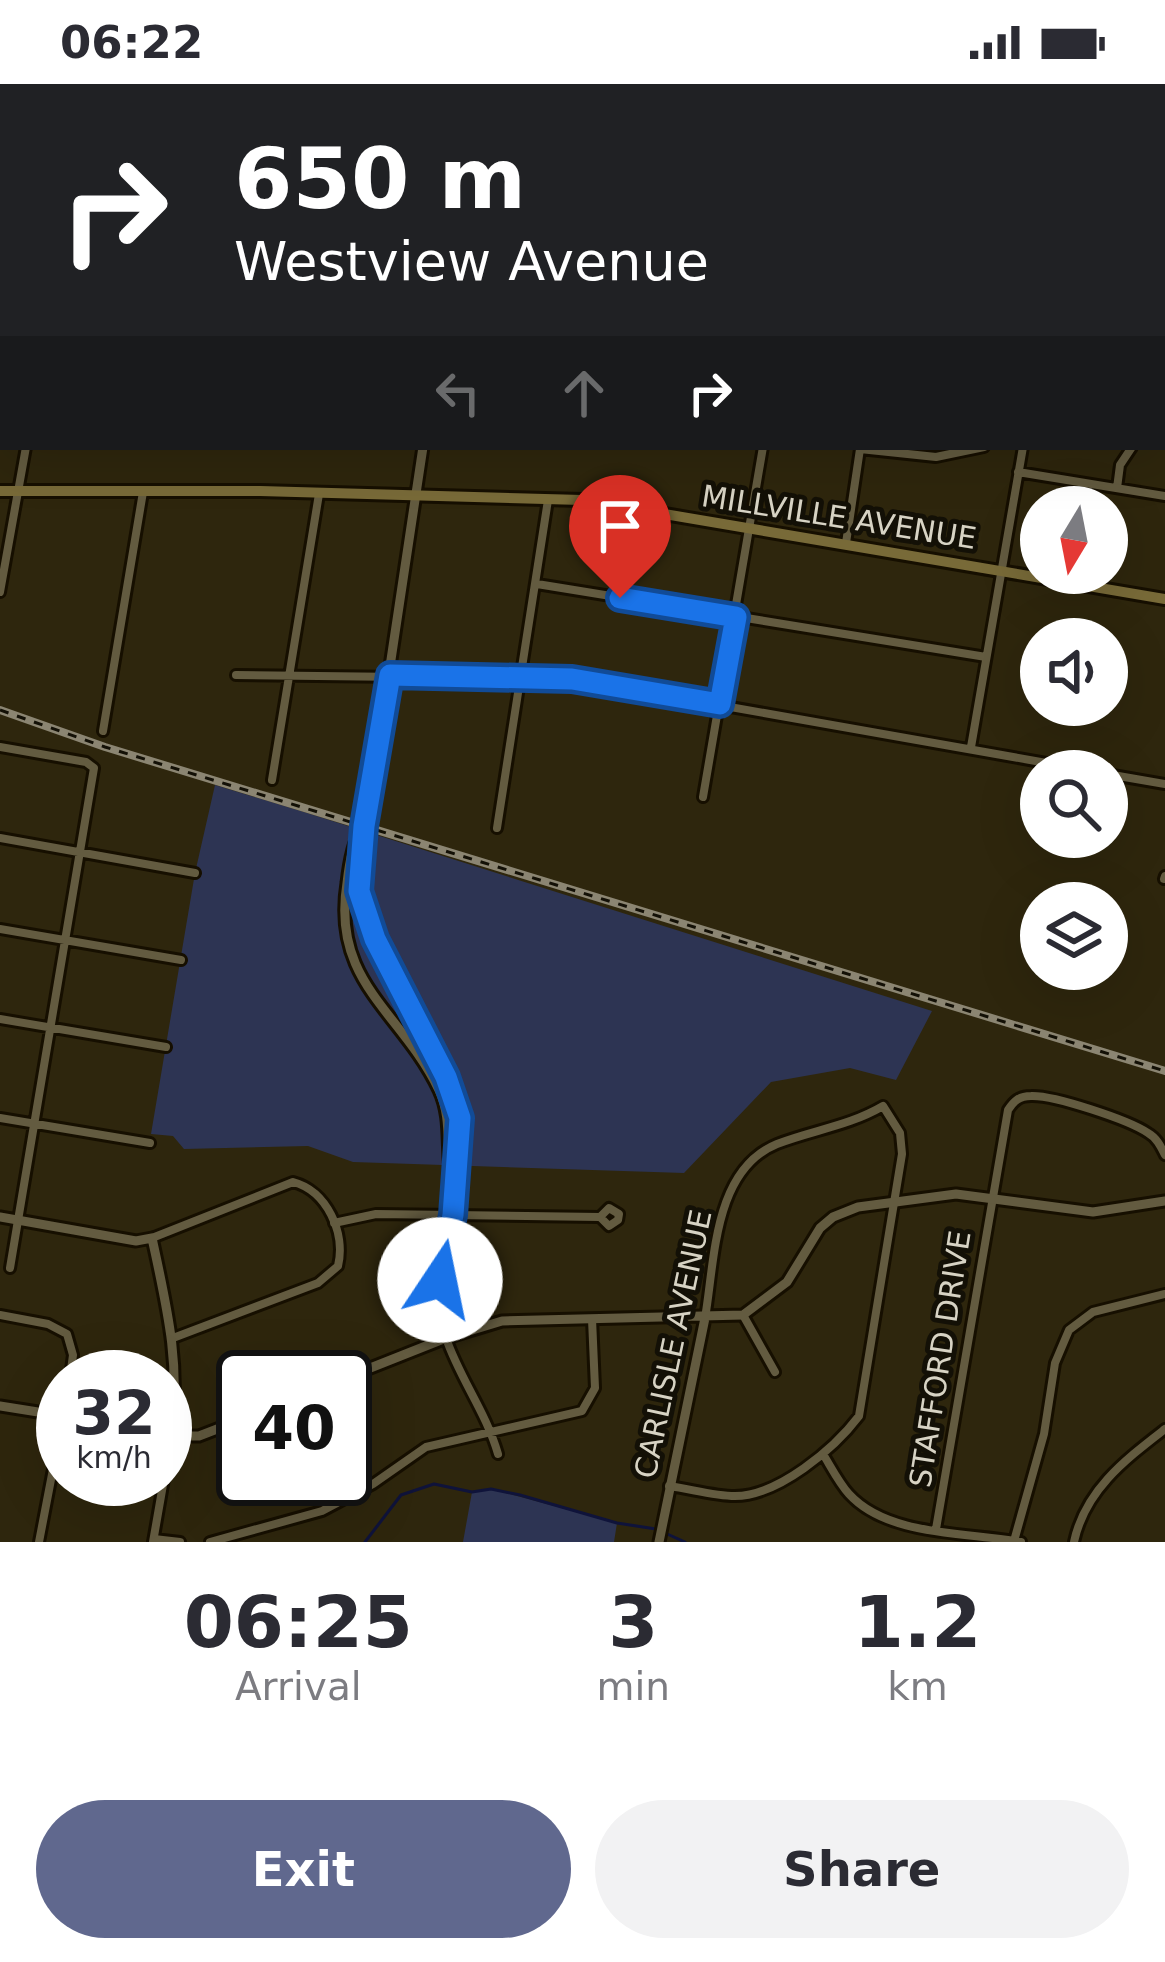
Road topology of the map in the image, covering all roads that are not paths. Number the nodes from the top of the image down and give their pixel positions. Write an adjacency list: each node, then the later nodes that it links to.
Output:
1 (25, 450): 14 (street)
2 (423, 450): 17 (street)
3 (763, 450): 20 (street)
4 (861, 450): 21 (street)
5 (878, 450): 6 (street)
6 (970, 450)
7 (1022, 450): 9 (street)
8 (1130, 450): 11 (street)
9 (1018, 472): 10 (street); 22 (street)
10 (1105, 486)
11 (1117, 486)
12 (1128, 490): 18 (street)
13 (0, 491): 14 (main road, MILLVILLE AVENUE)
14 (18, 491): 15 (main road, MILLVILLE AVENUE); 24 (street)
15 (143, 492): 16 (main road, MILLVILLE AVENUE); 33 (street)
16 (319, 494): 17 (main road, MILLVILLE AVENUE); 28 (street)
17 (417, 496): 19 (main road, MILLVILLE AVENUE); 30 (street)
18 (1165, 496)
19 (548, 498): 20 (main road, MILLVILLE AVENUE); 23 (street)
20 (750, 526): 21 (main road, MILLVILLE AVENUE); 26 (street)
21 (847, 543): 22 (main road, MILLVILLE AVENUE)
22 (1000, 568): 25 (main road, MILLVILLE AVENUE); 27 (street)
23 (536, 584): 26 (street); 31 (street)
24 (0, 592)
25 (1165, 598)
26 (736, 617): 27 (street); 32 (street)
27 (986, 657): 35 (street)
28 (289, 674): 29 (street); 30 (street); 38 (street)
29 (236, 675)
30 (390, 675): 31 (street); 41 (street)
31 (522, 676): 32 (street); 42 (street)
32 (720, 704): 35 (street); 40 (street)
33 (103, 731)
34 (0, 747): 44 (street)
35 (971, 747): 36 (street)
36 (1020, 757)
37 (1128, 778): 39 (street)
38 (272, 780)
39 (1165, 784)
40 (703, 797)
41 (364, 826): 56 (street); 56 (street)
42 (497, 828)
43 (0, 838): 44 (street)
44 (80, 853): 45 (street); 47 (street)
45 (195, 873)
46 (0, 929): 47 (street)
47 (64, 940): 48 (street); 50 (street)
48 (181, 960)
49 (0, 1019): 50 (street)
50 (49, 1027): 51 (street); 53 (street)
51 (166, 1047)
52 (0, 1118): 53 (street)
53 (33, 1124): 54 (street); 63 (street)
54 (150, 1143)
55 (1165, 1155): 57 (street, STAFFORD DRIVE)
56 (453, 1187): 60 (street)
57 (991, 1196): 58 (street); 59 (street); 87 (street, STAFFORD DRIVE)
58 (1165, 1201)
59 (896, 1202): 69 (street); 70 (street, CARLISLE AVENUE); 83 (street)
60 (453, 1215): 62 (street); 64 (street); 73 (street)
61 (0, 1217): 63 (street)
62 (600, 1217)
63 (18, 1220): 65 (street); 66 (street)
64 (334, 1223): 65 (street); 72 (street)
65 (152, 1238): 72 (street)
66 (10, 1268)
67 (1165, 1294): 89 (street)
68 (0, 1315): 74 (street)
69 (743, 1315): 70 (street); 77 (street)
70 (705, 1318): 71 (street); 84 (street, CARLISLE AVENUE)
71 (592, 1319): 73 (street); 81 (street)
72 (173, 1338): 75 (street)
73 (446, 1338): 76 (street); 81 (street)
74 (72, 1350)
75 (174, 1350)
76 (372, 1367)
77 (775, 1372)
78 (0, 1406): 79 (street)
79 (36, 1412)
80 (1165, 1429): 94 (street)
81 (491, 1431): 82 (street); 92 (street)
82 (498, 1454)
83 (823, 1454): 84 (street); 87 (street)
84 (668, 1486): 93 (street, CARLISLE AVENUE)
85 (46, 1506): 90 (street)
86 (159, 1506): 88 (street)
87 (936, 1529): 89 (street)
88 (154, 1540): 91 (street)
89 (1017, 1541)
90 (39, 1542)
91 (180, 1542)
92 (210, 1542)
93 (659, 1542)
94 (1074, 1542)

